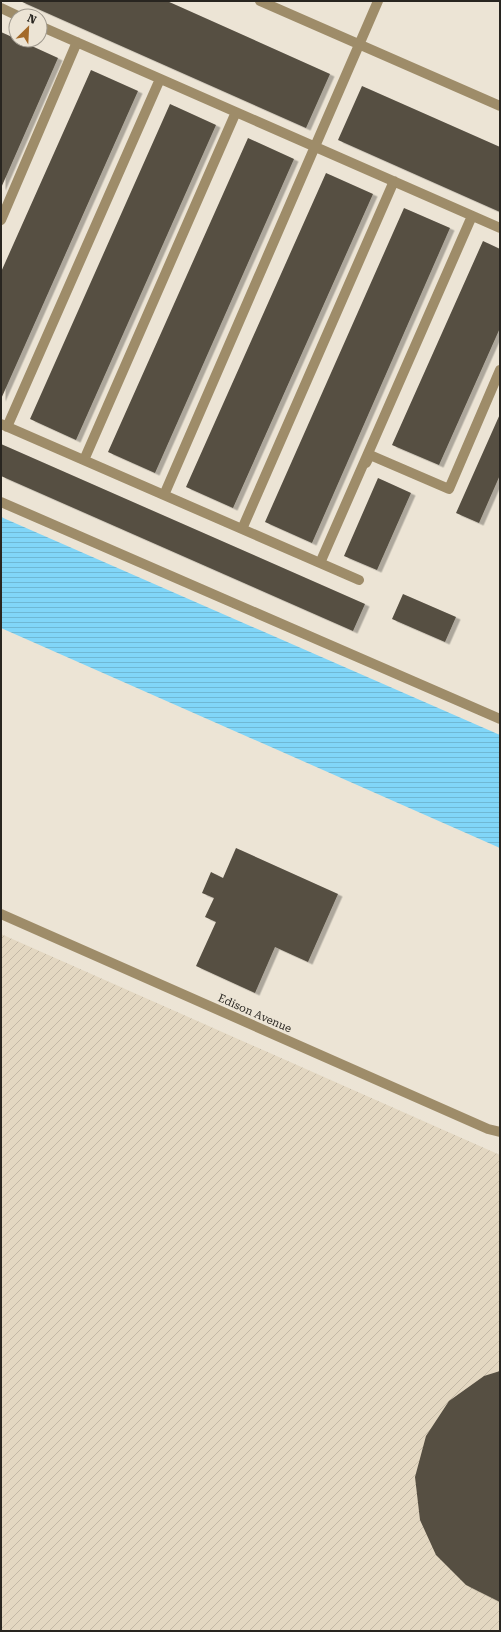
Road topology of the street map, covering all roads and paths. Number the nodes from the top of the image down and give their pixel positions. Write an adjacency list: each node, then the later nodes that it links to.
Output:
1 (260, 1): 5 (street)
2 (378, 1): 5 (street)
3 (48, 29): 4 (street)
4 (77, 42): 6 (street); 12 (street)
5 (359, 44): 7 (street); 9 (street)
6 (160, 79): 8 (street); 15 (street)
7 (500, 106)
8 (236, 112): 9 (street); 16 (street)
9 (315, 147): 10 (street); 17 (street)
10 (394, 181): 11 (street); 19 (street)
11 (472, 216): 13 (street); 20 (street)
12 (1, 220)
13 (500, 228)
14 (500, 370): 20 (street)
15 (4, 425): 16 (street)
16 (84, 460): 17 (street)
17 (164, 495): 19 (street)
18 (1, 502): 22 (street)
19 (242, 529): 20 (street)
20 (320, 563): 21 (street)
21 (359, 580)
22 (500, 719)
23 (1, 914): 24 (street, Edison Avenue)
24 (500, 1132)

